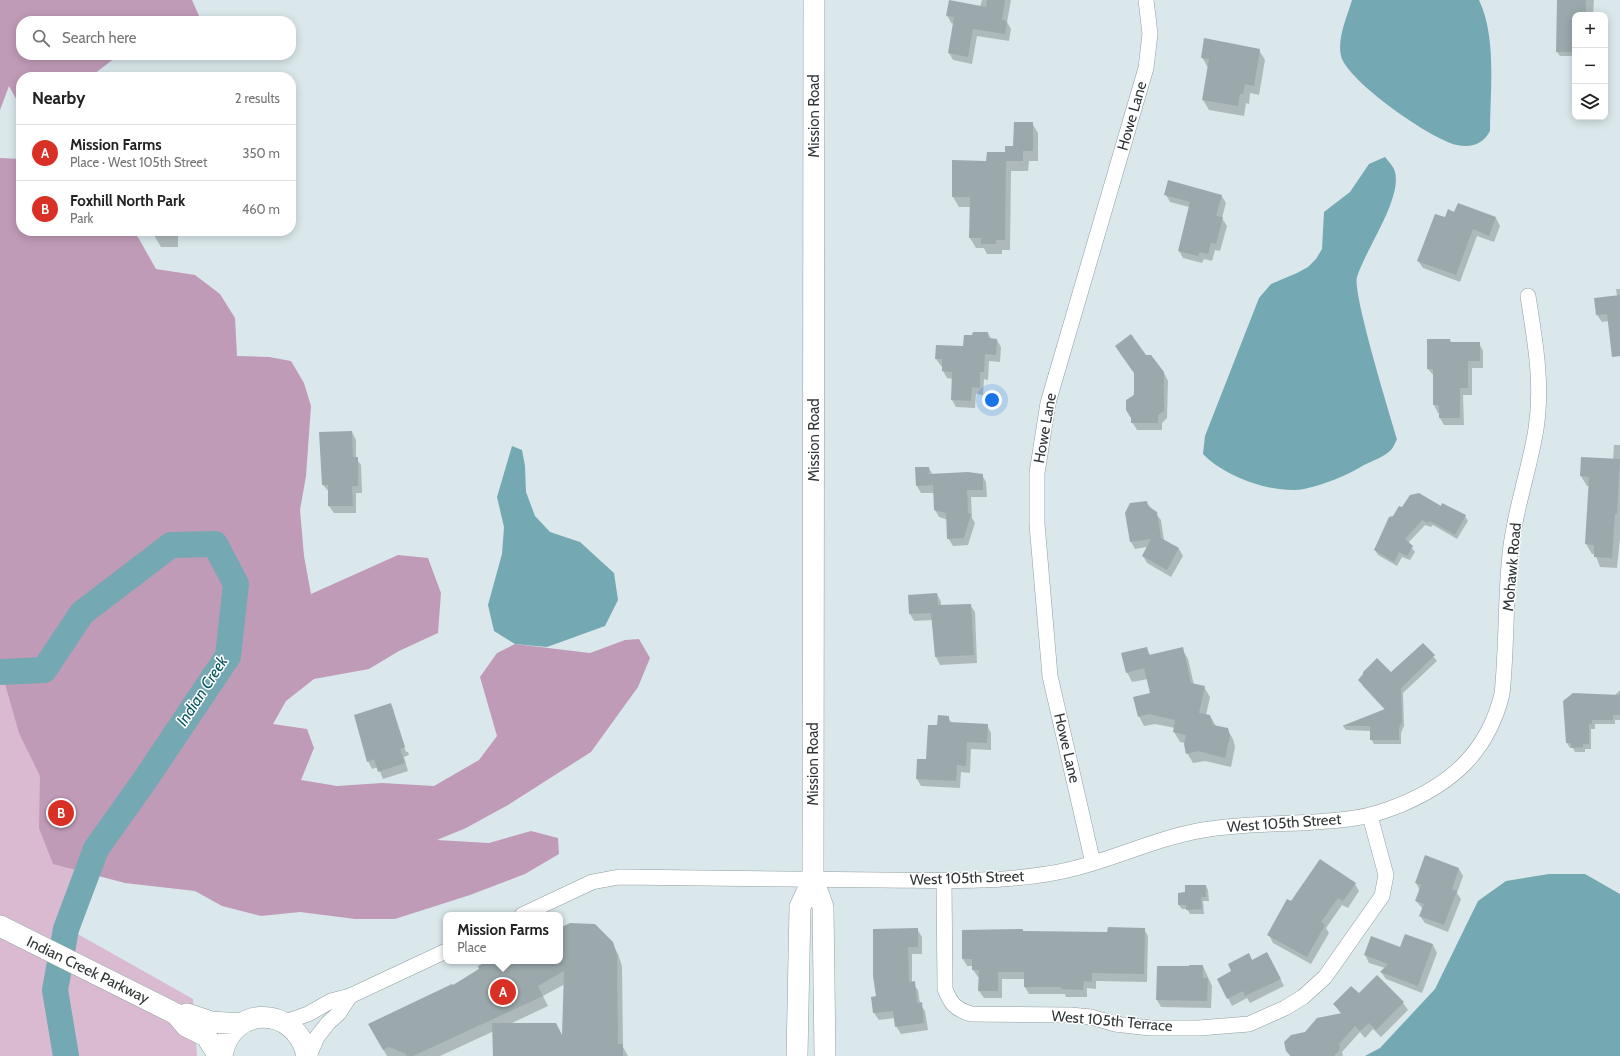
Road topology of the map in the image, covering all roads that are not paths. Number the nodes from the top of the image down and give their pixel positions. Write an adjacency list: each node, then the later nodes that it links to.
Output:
1 (814, 0): 7 (main road, Mission Road)
2 (1146, 0): 6 (street, Howe Lane)
3 (1528, 296): 4 (street, Mohawk Road)
4 (1410, 801): 5 (street, West 105th Street)
5 (1370, 816): 6 (street, West 105th Street); 8 (street, West 105th Terrace)
6 (1093, 864): 8 (street, West 105th Street)
7 (813, 879): 8 (street, West 105th Street); 9 (street, West 105th Street); 19 (main road, Mission Road); 20 (main road, Mission Road)
8 (944, 880)
9 (528, 912)
10 (0, 926): 13 (main road, Indian Creek Parkway)
11 (443, 952): 12 (street)
12 (350, 996): 14 (street); 18 (street)
13 (176, 1014): 15 (main road, Indian Creek Parkway); 16 (main road, Indian Creek Parkway)
14 (285, 1022): 15 (main road); 18 (main road)
15 (241, 1024): 17 (main road)
16 (219, 1056)
17 (222, 1056)
18 (308, 1056)
19 (797, 1056)
20 (825, 1056)

